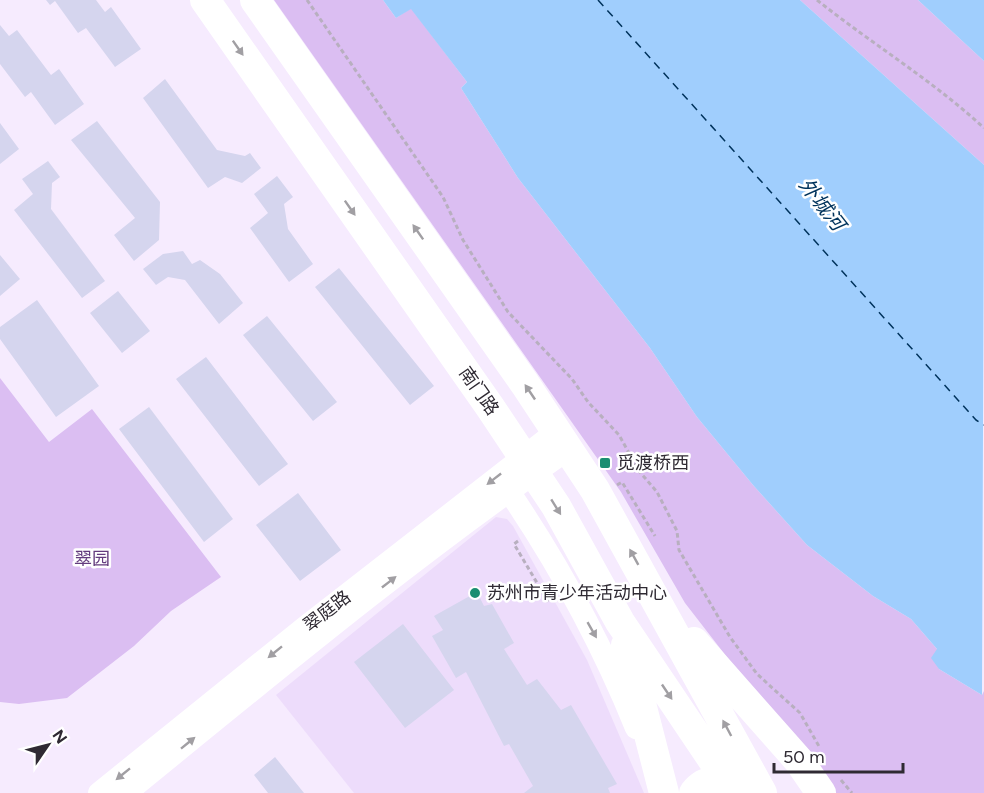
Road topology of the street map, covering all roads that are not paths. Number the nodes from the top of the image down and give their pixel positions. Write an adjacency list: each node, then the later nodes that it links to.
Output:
1 (205, 0): 4 (main road, 南门路, one-way to 4)
2 (255, 0): 3 (main road, one-way to 2)
3 (563, 440): 4 (street, 翠庭路); 6 (main road, one-way to 3)
4 (528, 465): 5 (street, 翠庭路); 7 (main road, 南门路, one-way to 7); 10 (street, 翠庭路, one-way to 10)
5 (508, 490): 11 (street, 翠庭路, one-way to 5); 12 (street, one-way to 12)
6 (661, 605): 8 (main road); 9 (main road, one-way to 6)
7 (620, 622): 9 (main road, 南门路, one-way to 9); 12 (main road)
8 (829, 784)
9 (746, 789): 13 (main road); 14 (main road)
10 (99, 793)
11 (126, 793)
12 (663, 793)
13 (694, 793)
14 (804, 793)

